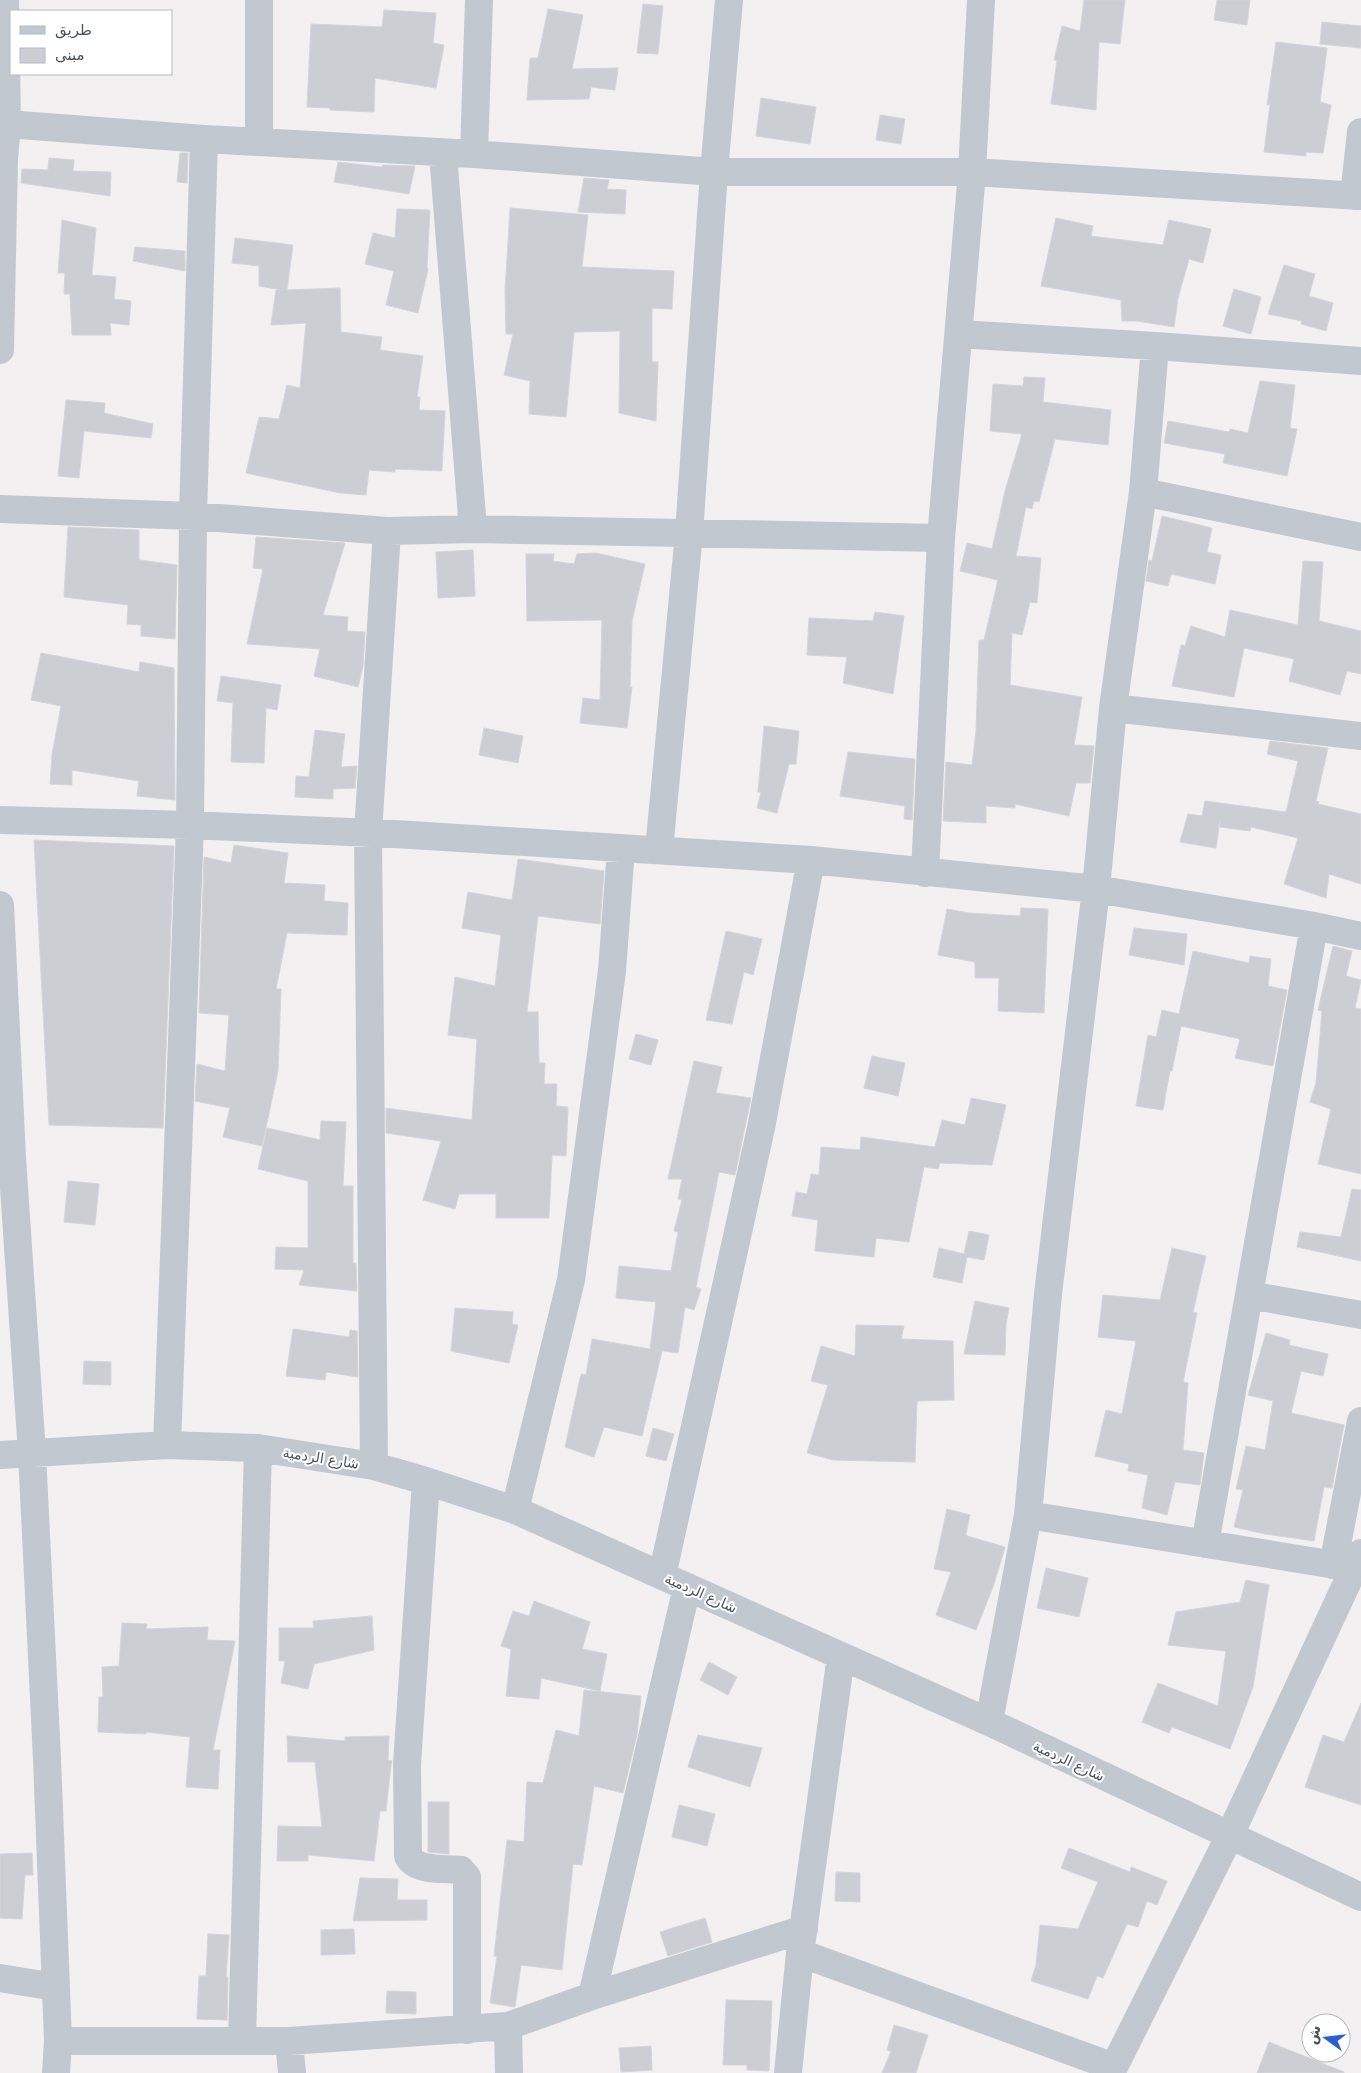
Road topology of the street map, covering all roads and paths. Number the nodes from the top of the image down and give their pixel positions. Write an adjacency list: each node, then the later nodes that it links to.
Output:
1 (5, 0): 6 (street)
2 (259, 0): 9 (street)
3 (479, 0): 11 (street)
4 (729, 0): 13 (street)
5 (981, 0): 14 (street)
6 (7, 124): 8 (street); 12 (street)
7 (1361, 132): 15 (street)
8 (204, 139): 9 (street); 22 (street)
9 (259, 142): 10 (street)
10 (443, 154): 11 (street); 23 (street)
11 (474, 154): 13 (street)
12 (2, 159): 18 (street)
13 (714, 172): 14 (street); 25 (street)
14 (972, 172): 15 (street); 16 (street)
15 (1357, 196)
16 (959, 334): 17 (street); 27 (street)
17 (1155, 346): 19 (street); 20 (street)
18 (0, 350)
19 (1361, 361)
20 (1143, 492): 26 (street); 28 (street)
21 (0, 509): 22 (street)
22 (192, 516): 24 (street); 31 (street)
23 (473, 529): 24 (street); 25 (street)
24 (387, 530): 32 (street)
25 (689, 534): 27 (street); 34 (street)
26 (1361, 537)
27 (941, 538): 36 (street)
28 (1113, 708): 29 (street); 37 (street)
29 (1361, 736)
30 (0, 820): 31 (street)
31 (190, 825): 32 (street); 45 (street)
32 (368, 833): 33 (street); 49 (street)
33 (621, 848): 34 (street); 51 (street)
34 (659, 850): 35 (street)
35 (812, 860): 36 (street); 55 (street)
36 (925, 872): 37 (street)
37 (1096, 889): 39 (street); 52 (street)
38 (0, 905): 41 (street)
39 (1314, 926): 40 (street); 42 (street)
40 (1361, 936)
41 (3, 1037): 47 (street)
42 (1249, 1295): 43 (street); 53 (street)
43 (1361, 1314)
44 (1361, 1421): 54 (street)
45 (167, 1445): 46 (street, شارع الردمية); 47 (street, شارع الردمية)
46 (258, 1448): 49 (street, شارع الردمية); 67 (street)
47 (32, 1453): 48 (street, شارع الردمية); 63 (street)
48 (0, 1456)
49 (374, 1466): 50 (street, شارع الردمية)
50 (426, 1481): 51 (street, شارع الردمية); 66 (street)
51 (515, 1510): 55 (street, شارع الردمية)
52 (1028, 1515): 53 (street); 58 (street)
53 (1205, 1544): 54 (street)
54 (1350, 1562): 59 (street)
55 (662, 1576): 56 (street, شارع الردمية)
56 (688, 1587): 57 (street, شارع الردمية); 64 (street)
57 (841, 1656): 58 (street, شارع الردمية); 61 (street)
58 (989, 1722): 59 (street, شارع الردمية)
59 (1229, 1837): 60 (street, شارع الردمية); 70 (street)
60 (1361, 1897)
61 (802, 1941): 64 (street); 70 (street); 74 (street)
62 (0, 1978): 63 (street)
63 (56, 1987): 68 (street)
64 (592, 1996): 65 (street)
65 (508, 2026): 66 (street); 73 (street)
66 (467, 2030): 69 (street)
67 (242, 2040): 68 (street); 69 (street)
68 (58, 2041): 71 (street)
69 (289, 2041): 72 (street)
70 (1112, 2070)
71 (56, 2073)
72 (292, 2073)
73 (509, 2073)
74 (788, 2073)

